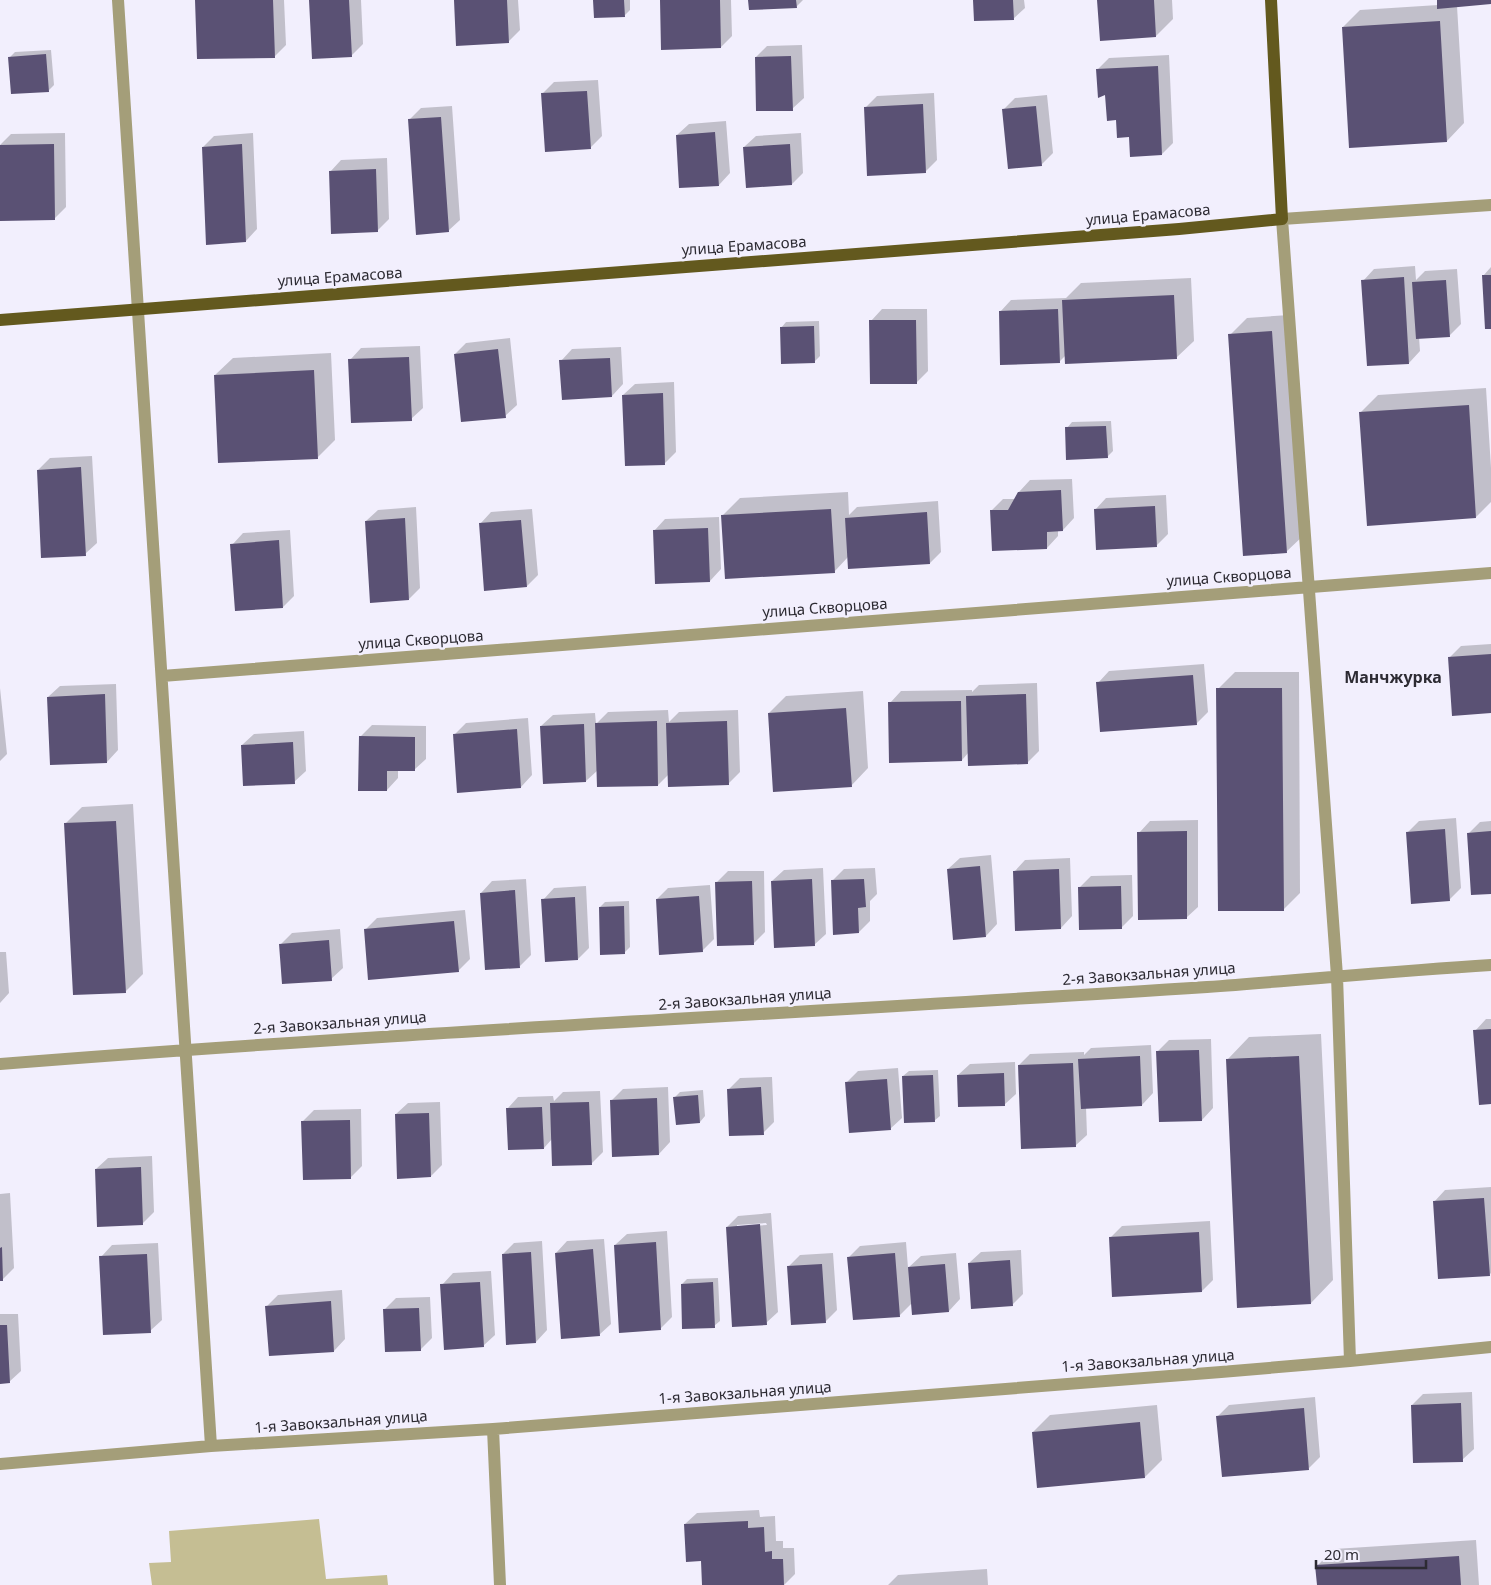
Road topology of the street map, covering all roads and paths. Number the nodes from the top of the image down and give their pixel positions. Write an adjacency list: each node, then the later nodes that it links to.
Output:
1 (118, 0): 5 (street)
2 (1271, 0): 4 (main road)
3 (1491, 205): 4 (street, улица Ерамасова)
4 (1282, 219): 5 (main road, улица Ерамасова); 8 (street)
5 (138, 309): 6 (main road, улица Ерамасова); 9 (street)
6 (0, 320)
7 (1491, 573): 8 (street, улица Скворцова)
8 (1310, 588): 9 (street, улица Скворцова); 11 (street)
9 (162, 676): 12 (street)
10 (1491, 964): 11 (street, 2-я Завокзальная улица)
11 (1337, 976): 12 (street, 2-я Завокзальная улица); 15 (street)
12 (186, 1049): 13 (street, 2-я Завокзальная улица); 17 (street)
13 (0, 1064)
14 (1491, 1347): 15 (street, 1-я Завокзальная улица)
15 (1350, 1361): 16 (street, 1-я Завокзальная улица)
16 (493, 1428): 17 (street, 1-я Завокзальная улица); 19 (street)
17 (211, 1446): 18 (street, 1-я Завокзальная улица)
18 (0, 1464)
19 (500, 1585)

